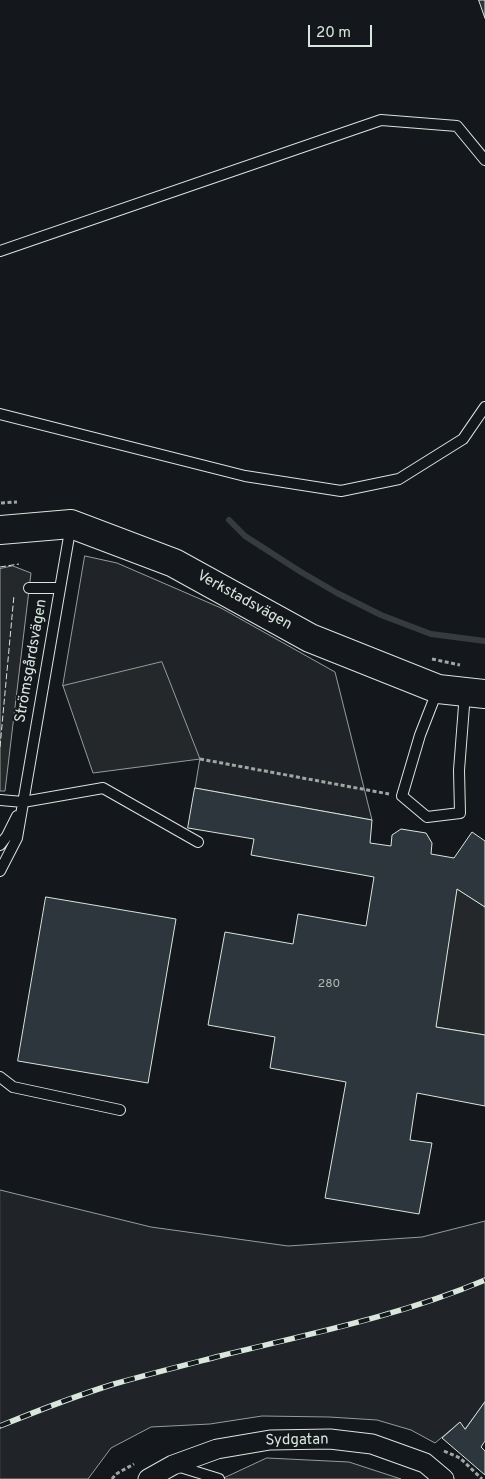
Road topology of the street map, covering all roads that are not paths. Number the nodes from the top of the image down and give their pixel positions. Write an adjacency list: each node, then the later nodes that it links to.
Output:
1 (485, 160): 2 (lane)
2 (0, 251)
3 (485, 406): 4 (lane)
4 (0, 414)
5 (71, 524): 6 (main road, Verkstadsvägen); 8 (lane, Strömsgårdsvägen); 9 (main road, Verkstadsvägen)
6 (0, 530)
7 (30, 588): 8 (lane)
8 (60, 588): 12 (lane, Strömsgårdsvägen)
9 (438, 689): 10 (main road, Verkstadsvägen); 10 (lane)
10 (475, 693)
11 (0, 800): 12 (lane)
12 (23, 803): 13 (lane); 14 (lane); 15 (lane, Strömsgårdsvägen)
13 (198, 842)
14 (0, 845)
15 (0, 871)
16 (0, 1077): 17 (lane)
17 (120, 1110)
18 (173, 1465): 19 (street, Sydgatan); 20 (lane); 21 (street, Sydgatan)
19 (148, 1479)
20 (219, 1479)
21 (444, 1479)

